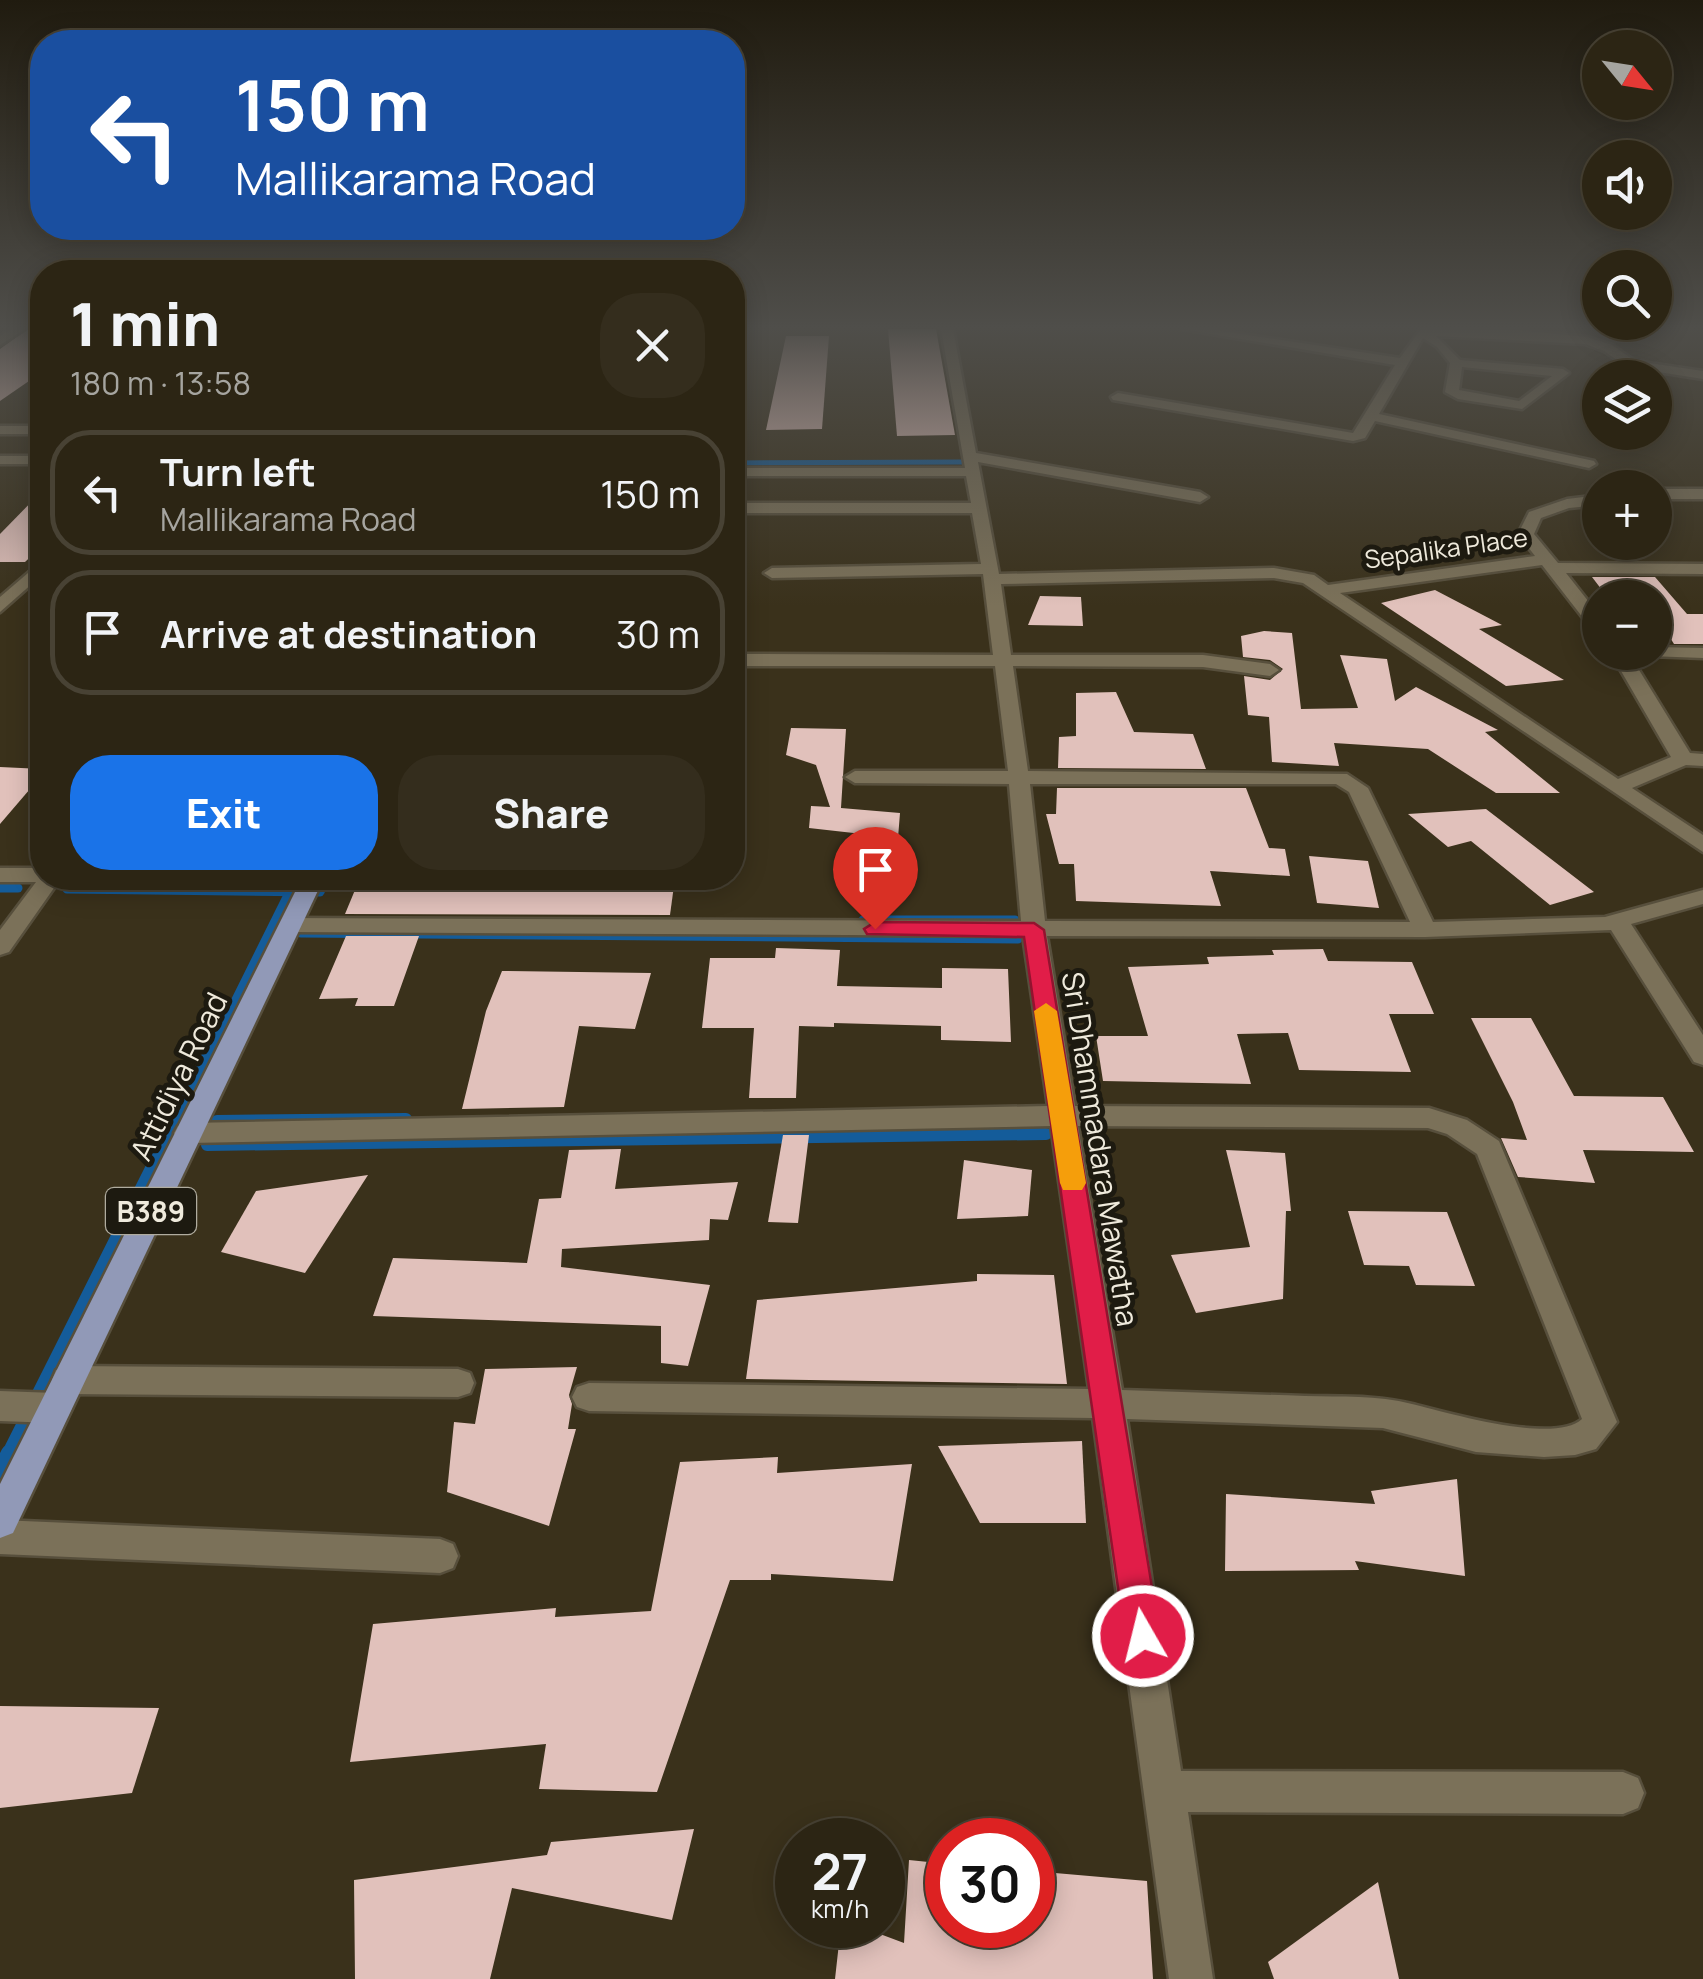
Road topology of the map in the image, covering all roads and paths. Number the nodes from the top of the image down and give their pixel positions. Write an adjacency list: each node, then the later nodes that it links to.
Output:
1 (965, 421): 9 (street, Sri Dhammadara Mawatha)
2 (1252, 421): 3 (street)
3 (1367, 421)
4 (1394, 421): 10 (street)
5 (0, 430): 6 (street)
6 (30, 430)
7 (0, 460): 8 (street)
8 (30, 460)
9 (973, 464): 11 (street); 14 (street); 17 (street, Sri Dhammadara Mawatha)
10 (1589, 464)
11 (745, 472)
12 (1672, 494): 13 (street)
13 (1703, 494)
14 (1200, 497)
15 (1582, 502): 18 (street)
16 (745, 508): 17 (street)
17 (980, 508): 21 (street, Sri Dhammadara Mawatha)
18 (1549, 564): 19 (street); 25 (street, Sepalika Place); 26 (street, Sepalika Place)
19 (1703, 568)
20 (772, 573): 21 (street)
21 (991, 574): 25 (street); 31 (street, Sri Dhammadara Mawatha)
22 (30, 577): 24 (street)
23 (0, 582): 24 (street)
24 (25, 582): 27 (street)
25 (1326, 590): 37 (street)
26 (1582, 605)
27 (0, 606)
28 (1672, 652): 29 (street)
29 (1703, 653)
30 (746, 660): 31 (street)
31 (1003, 660): 32 (street); 36 (street, Sri Dhammadara Mawatha)
32 (1270, 670)
33 (1631, 670): 34 (street)
34 (1693, 759): 37 (street)
35 (855, 777): 36 (street)
36 (1018, 778): 45 (street, Sri Dhammadara Mawatha); 46 (street)
37 (1620, 786): 38 (street)
38 (1703, 845)
39 (0, 875): 40 (street)
40 (30, 875)
41 (41, 890): 47 (street)
42 (304, 897): 45 (street); 50 (main road, Attidiya Road / B389)
43 (1703, 898): 44 (street)
44 (1618, 922): 46 (street); 48 (street)
45 (1034, 930): 46 (street); 49 (street, Sri Dhammadara Mawatha)
46 (1424, 930)
47 (0, 947)
48 (1703, 1056)
49 (1062, 1116): 50 (street); 54 (street, Sri Dhammadara Mawatha); 54 (street)
50 (188, 1133): 52 (main road, Attidiya Road / B389)
51 (458, 1383): 52 (street)
52 (61, 1394): 55 (street); 56 (main road, Attidiya Road / B389)
53 (589, 1397): 54 (street)
54 (1108, 1404): 59 (street, Sri Dhammadara Mawatha)
55 (0, 1406)
56 (0, 1521)
57 (0, 1537): 58 (street)
58 (440, 1556)
59 (1166, 1791): 60 (street); 61 (street, Sri Dhammadara Mawatha)
60 (1623, 1794)
61 (1191, 1979)

